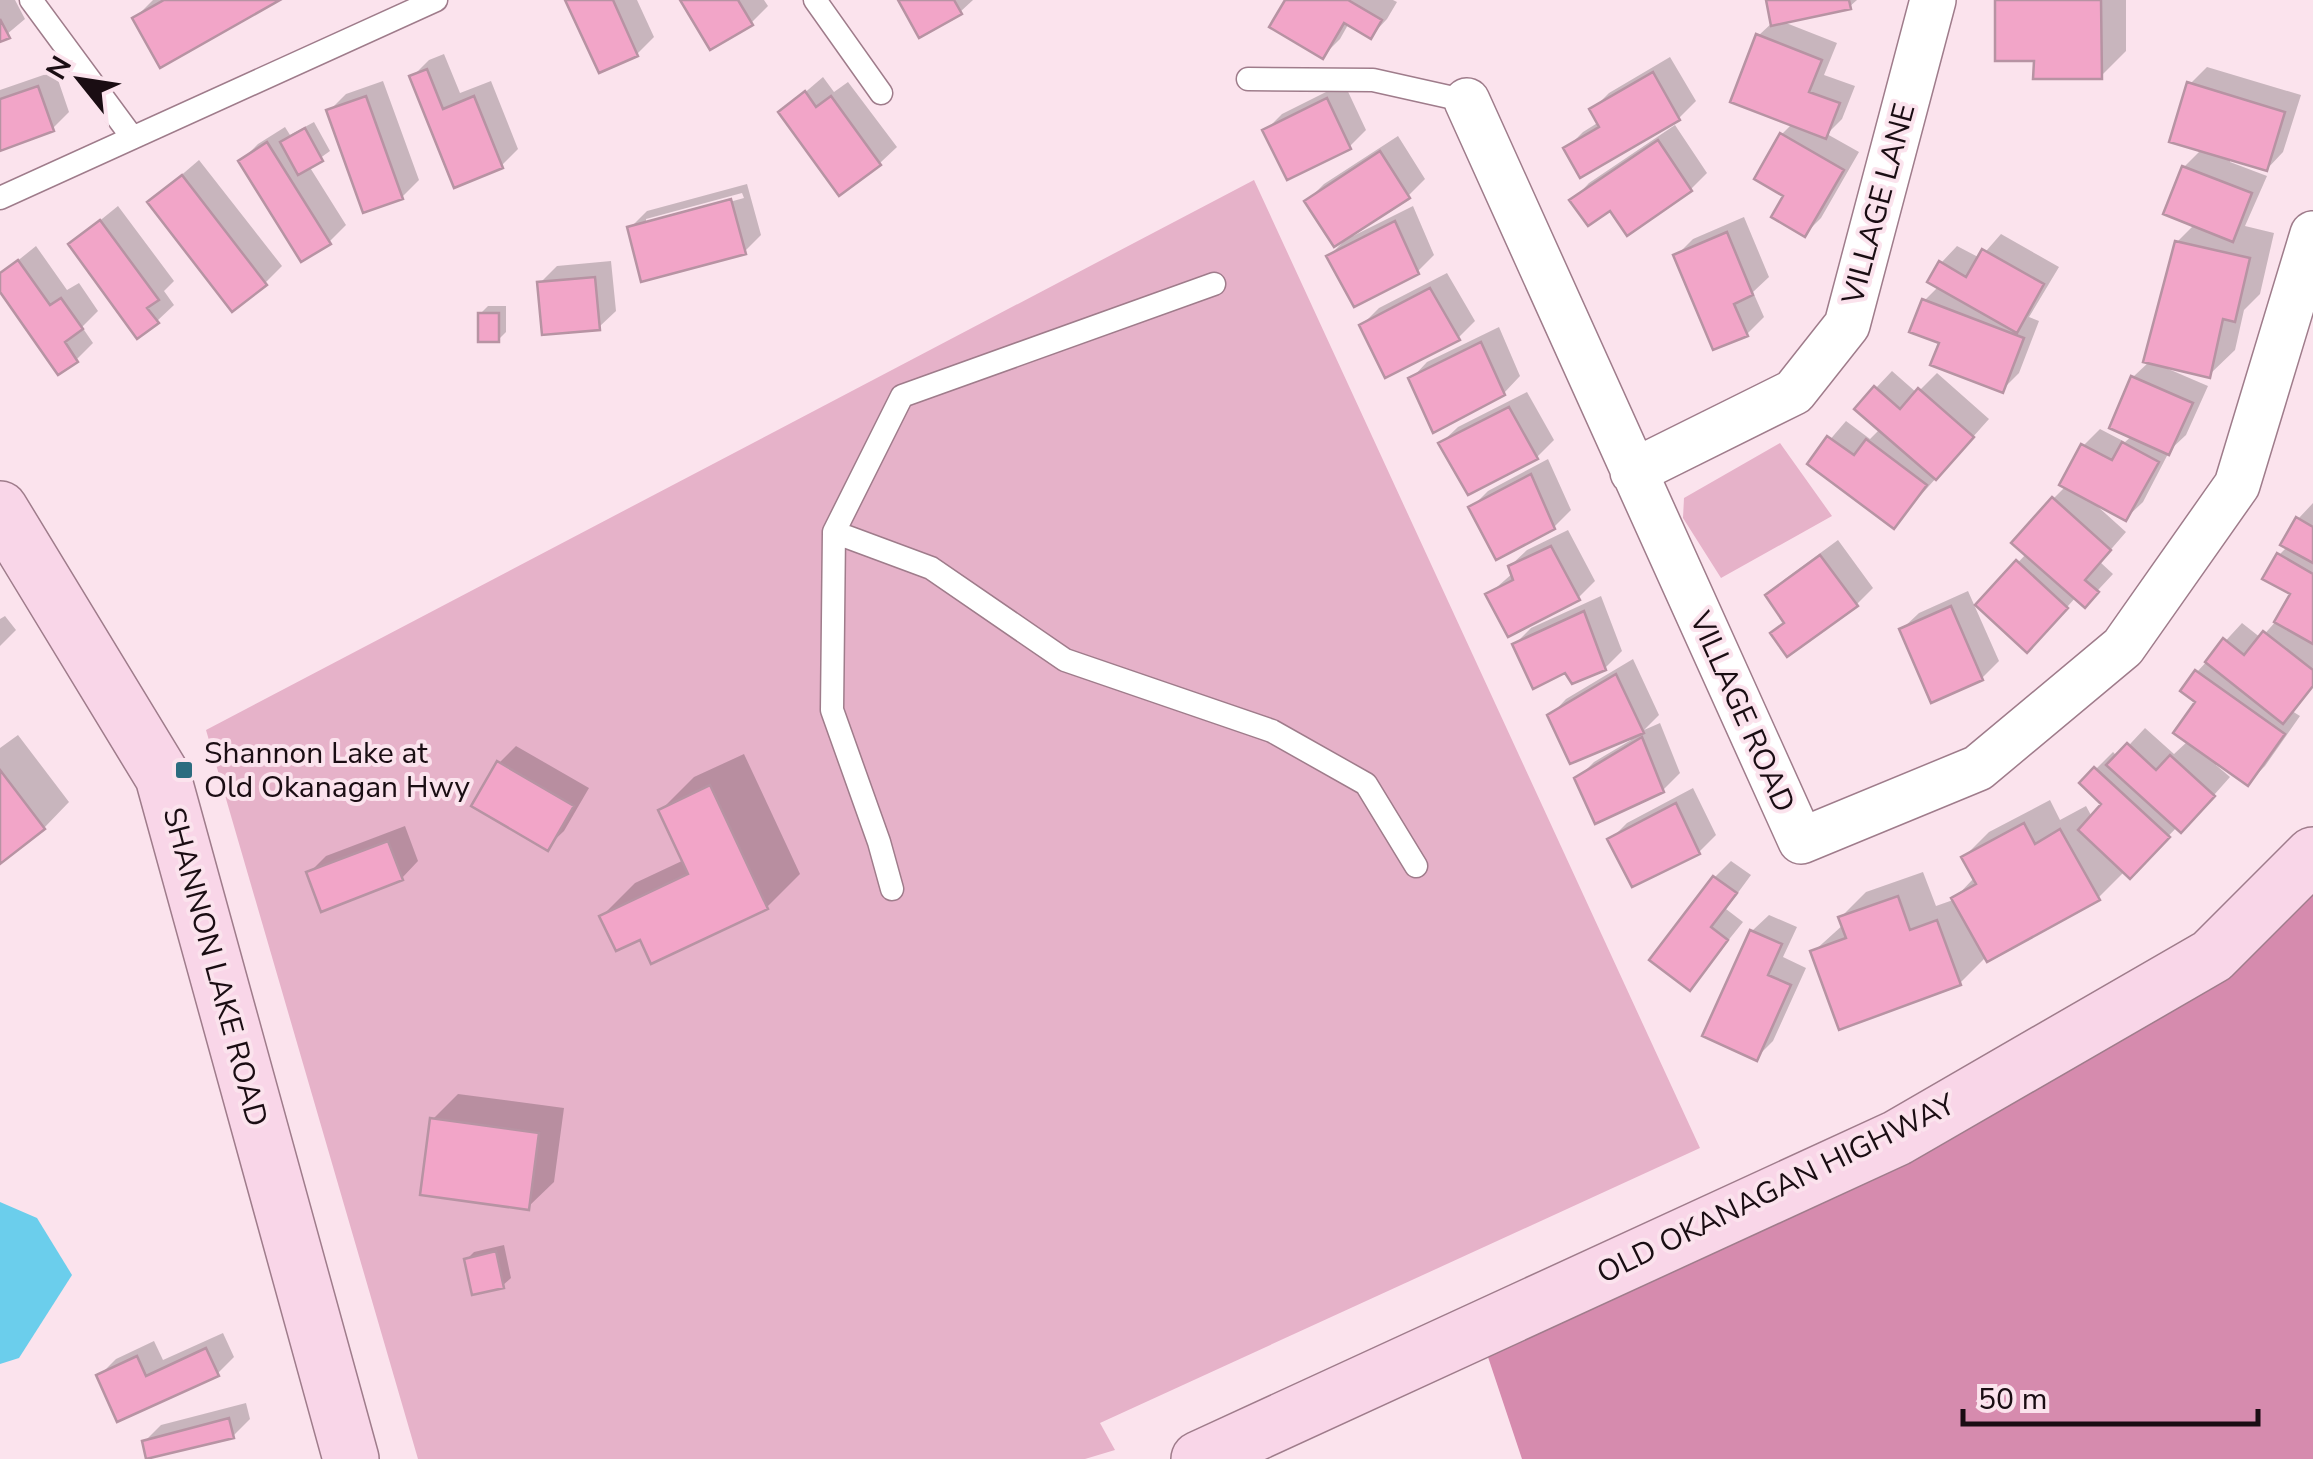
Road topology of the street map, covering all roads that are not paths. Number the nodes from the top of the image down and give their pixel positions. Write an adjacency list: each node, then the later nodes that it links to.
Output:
1 (32, 0): 8 (lane)
2 (436, 0): 8 (lane)
3 (815, 0): 6 (lane)
4 (1933, 0): 12 (street, VILLAGE LANE)
5 (1248, 79): 7 (lane)
6 (881, 92)
7 (1467, 101): 12 (street)
8 (132, 137): 9 (lane)
9 (0, 198)
10 (2313, 234): 12 (street, VILLAGE ROAD)
11 (1214, 284): 14 (lane)
12 (1633, 472)
13 (0, 508): 18 (street, SHANNON LAKE ROAD)
14 (834, 532): 16 (lane); 17 (lane)
15 (2313, 855): 19 (street, OLD OKANAGAN HIGHWAY)
16 (1416, 866)
17 (892, 889)
18 (352, 1459)
19 (1199, 1459)

